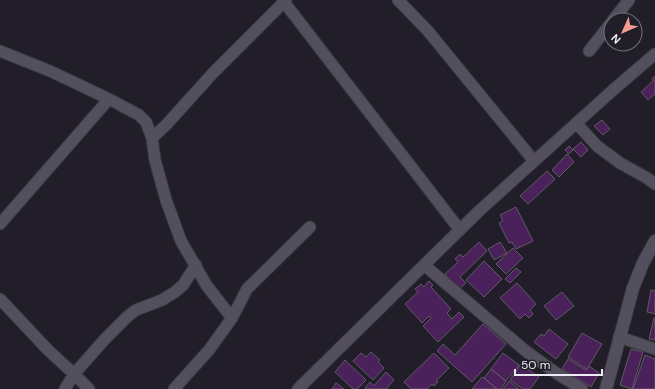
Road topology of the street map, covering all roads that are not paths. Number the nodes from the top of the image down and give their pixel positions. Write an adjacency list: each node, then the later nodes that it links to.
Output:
1 (398, 0): 12 (street)
2 (629, 0): 4 (street)
3 (285, 1): 11 (street); 16 (street)
4 (619, 12)
5 (603, 33): 7 (street)
6 (0, 51): 9 (street)
7 (589, 51)
8 (655, 54): 10 (street)
9 (109, 99): 11 (street); 14 (street)
10 (577, 124): 12 (street); 13 (street)
11 (152, 138): 18 (street)
12 (534, 162): 16 (street)
13 (655, 184)
14 (0, 224)
15 (310, 227): 21 (street)
16 (460, 230): 19 (street)
17 (655, 241): 22 (street)
18 (196, 265): 21 (street); 24 (street)
19 (424, 265): 28 (street); 29 (street)
20 (0, 299): 24 (street)
21 (232, 318): 27 (street)
22 (619, 337): 23 (street); 30 (street)
23 (655, 350)
24 (74, 374): 25 (street); 26 (street)
25 (64, 389)
26 (89, 389)
27 (174, 389)
28 (298, 389)
29 (582, 389)
30 (606, 389)

